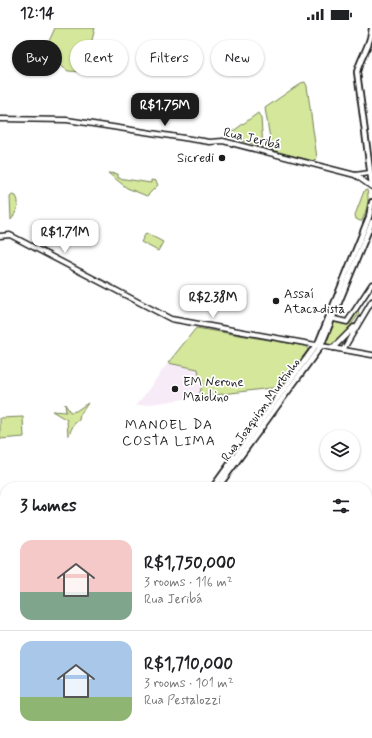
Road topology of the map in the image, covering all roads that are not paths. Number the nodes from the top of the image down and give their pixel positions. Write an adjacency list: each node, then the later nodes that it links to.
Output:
1 (372, 28): 3 (main road)
2 (0, 119): 6 (street, Rua Jeribá)
3 (367, 149): 4 (main road); 5 (main road)
4 (372, 162)
5 (371, 172): 6 (street); 7 (main road)
6 (355, 175): 7 (street)
7 (372, 186)
8 (372, 202): 15 (main road)
9 (372, 222): 15 (main road)
10 (0, 236): 17 (street)
11 (372, 284): 13 (street)
12 (372, 301): 14 (street)
13 (359, 304): 14 (street); 15 (street)
14 (362, 316): 16 (street)
15 (331, 319): 17 (main road)
16 (357, 324): 18 (street); 19 (street)
17 (319, 345): 18 (street); 21 (main road, Rua Joaquim Murtinho); 22 (main road, Rua Joaquim Murtinho)
18 (333, 348): 19 (street)
19 (344, 350): 20 (street)
20 (372, 355)
21 (217, 482)
22 (222, 482)

